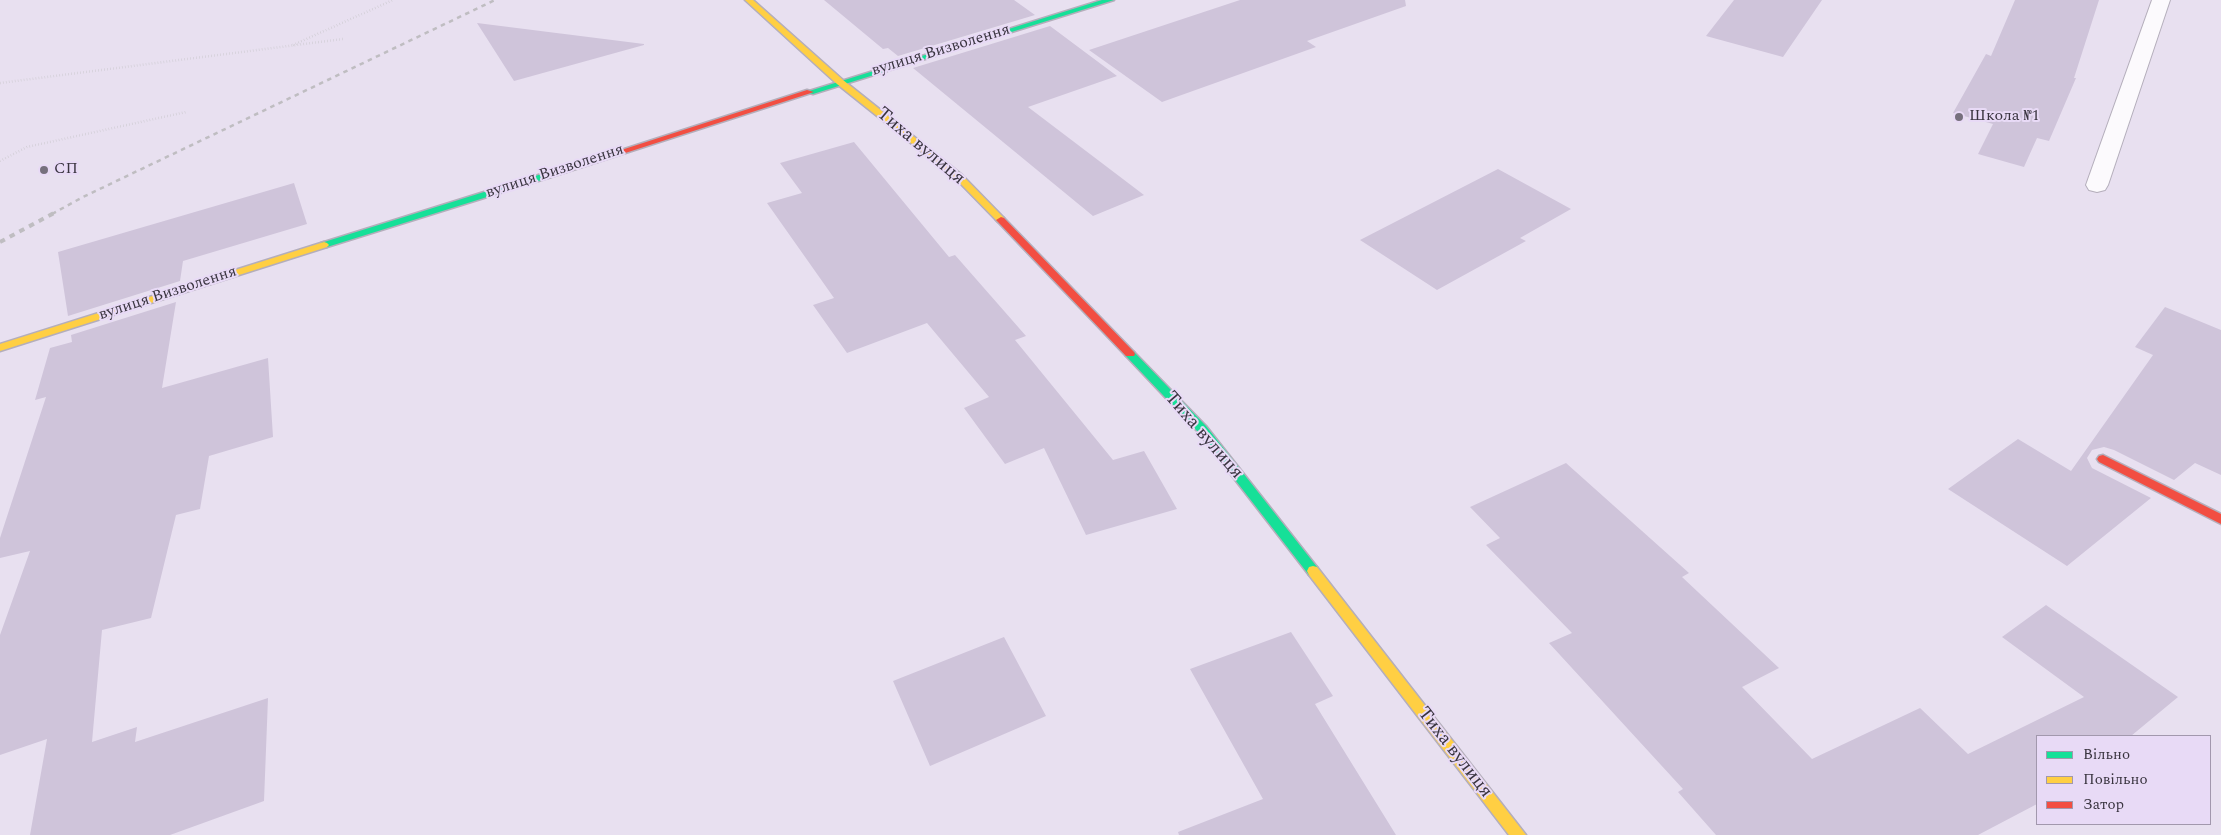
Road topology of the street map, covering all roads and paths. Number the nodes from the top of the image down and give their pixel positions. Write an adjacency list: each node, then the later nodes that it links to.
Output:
1 (393, 0): 6 (path)
2 (749, 0): 7 (street, Тиха вулиця)
3 (1110, 0): 7 (street, вулиця Визволення)
4 (2161, 0): 11 (lane)
5 (343, 39): 6 (path)
6 (289, 47): 8 (path)
7 (840, 82): 12 (street, вулиця Визволення); 15 (street, Тиха вулиця)
8 (0, 83)
9 (186, 112): 10 (path)
10 (0, 161)
11 (2097, 185)
12 (0, 348)
13 (2103, 459): 14 (street)
14 (2221, 518)
15 (1518, 835)

